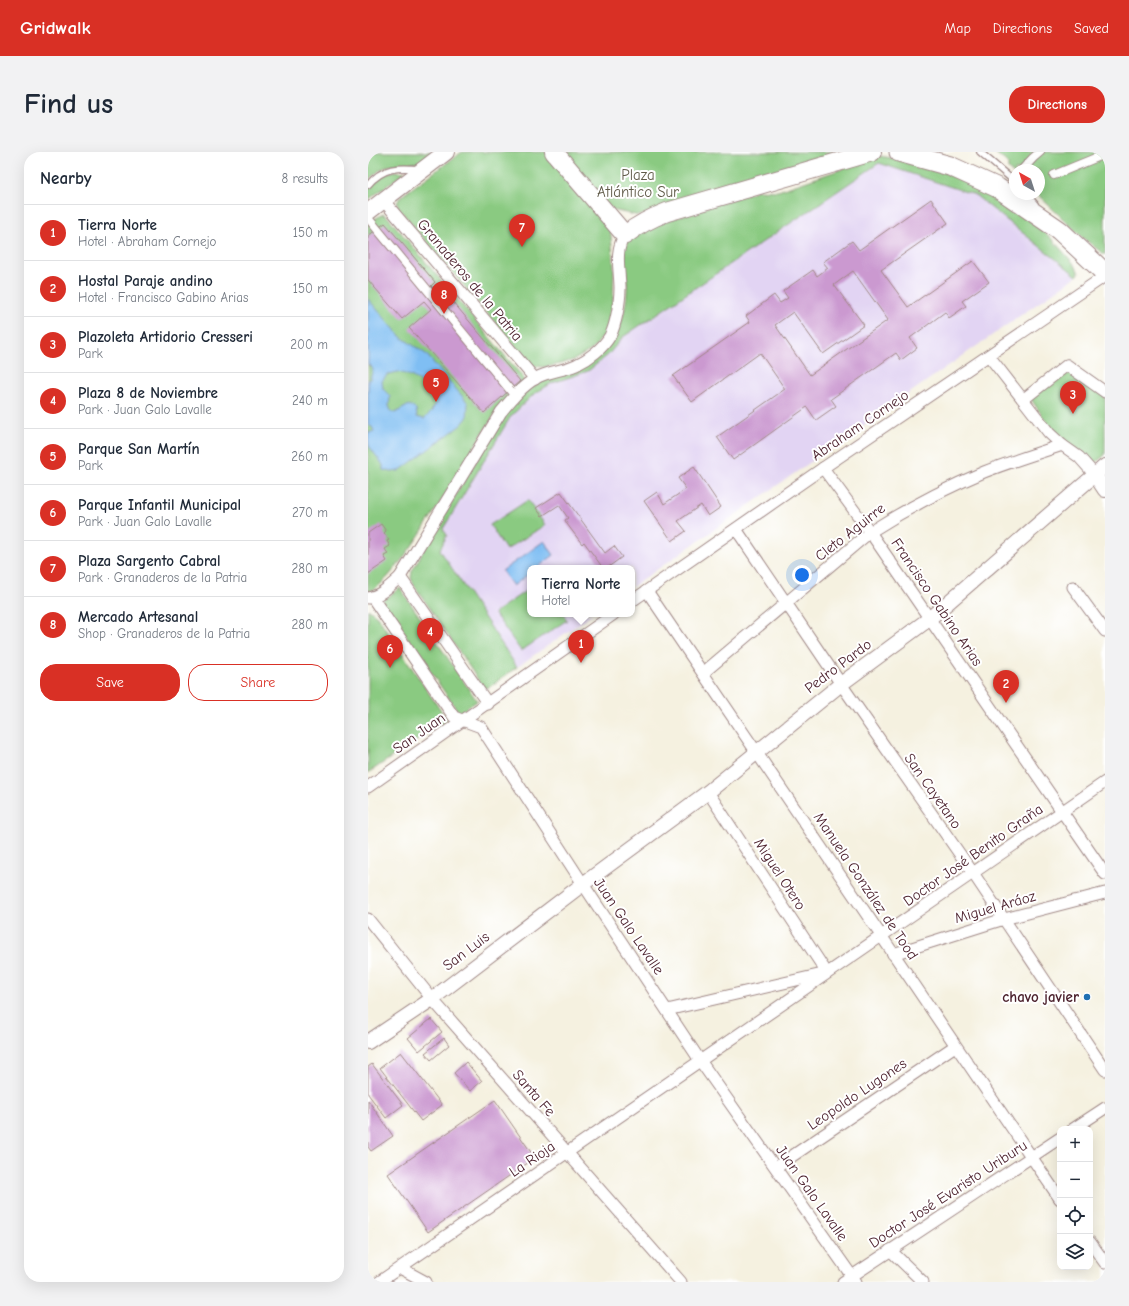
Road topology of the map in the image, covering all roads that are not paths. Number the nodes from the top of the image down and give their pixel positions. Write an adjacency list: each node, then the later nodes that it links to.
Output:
1 (446, 152): 9 (main road)
2 (554, 152): 18 (main road)
3 (872, 152): 18 (main road)
4 (899, 152): 17 (highway)
5 (980, 152): 11 (lane)
6 (1040, 152): 8 (street)
7 (1105, 154): 10 (street)
8 (1028, 164)
9 (424, 169): 12 (lane); 13 (main road)
10 (1054, 175)
11 (1009, 176)
12 (368, 185)
13 (383, 200): 15 (main road); 22 (street, Granaderos de la Patria)
14 (1032, 200): 17 (lane)
15 (368, 212)
16 (368, 218): 24 (street)
17 (1059, 230): 19 (highway)
18 (625, 235): 22 (street)
19 (1105, 273)
20 (1105, 276): 21 (street, Abraham Cornejo)
21 (989, 356): 25 (street); 27 (street, Abraham Cornejo)
22 (535, 379): 24 (street)
23 (1105, 392): 25 (street)
24 (515, 396): 32 (street)
25 (1024, 399): 26 (street)
26 (1062, 445): 28 (street); 31 (street, Cleto Aguirre)
27 (823, 468): 30 (street, Abraham Cornejo); 31 (street, Francisco Gabino Arias)
28 (1100, 470): 29 (street); 39 (street, Pedro Pardo)
29 (1105, 490)
30 (736, 530): 34 (street, Abraham Cornejo); 37 (street, San Cayetano)
31 (870, 532): 37 (street, Cleto Aguirre); 39 (street, Francisco Gabino Arias)
32 (400, 577): 35 (street); 43 (street)
33 (1073, 588): 40 (street)
34 (647, 591): 36 (street, Abraham Cornejo); 41 (street, Manuela González de Tood)
35 (370, 598): 44 (street, Juan Galo Lavalle)
36 (635, 599)
37 (786, 603): 41 (street, Cleto Aguirre); 42 (street, San Cayetano)
38 (610, 617): 43 (street)
39 (930, 619): 42 (street, Pedro Pardo); 49 (street, Francisco Gabino Arias)
40 (1103, 625)
41 (703, 673): 45 (street, Manuela González de Tood)
42 (841, 684): 45 (street, Pedro Pardo); 50 (street, San Cayetano)
43 (488, 704): 44 (street, San Juan)
44 (463, 721): 47 (street, San Juan); 52 (street, Juan Galo Lavalle)
45 (757, 751): 48 (street, Pedro Pardo); 56 (street, Manuela González de Tood)
46 (1105, 782): 49 (street, Doctor José Benito Graña)
47 (368, 787)
48 (708, 792): 52 (street, Pedro Pardo); 58 (street, Miguel Otero)
49 (1062, 812): 50 (street, Doctor José Benito Graña); 51 (street, Francisco Gabino Arias)
50 (973, 873): 55 (street, San Cayetano); 56 (street, Doctor José Benito Graña)
51 (1105, 874)
52 (583, 884): 59 (street, San Luis); 60 (street, Juan Galo Lavalle)
53 (1105, 892): 55 (street, Miguel Aráoz)
54 (368, 919): 59 (street, Santa Fe)
55 (1004, 919): 57 (street, Miguel Aráoz); 64 (street, San Cayetano)
56 (882, 936): 57 (street, Manuela González de Tood); 58 (street, Doctor José Benito Graña)
57 (893, 954): 62 (street, Manuela González de Tood)
58 (827, 973): 60 (street); 63 (street, Doctor José Benito Graña)
59 (432, 999): 61 (street, San Luis); 68 (street, Santa Fe)
60 (667, 1010): 63 (street, Juan Galo Lavalle)
61 (368, 1042)
62 (955, 1046): 69 (street, Manuela González de Tood); 70 (street, Leopoldo Lugones)
63 (701, 1062): 68 (street, La Rioja); 70 (street, Juan Galo Lavalle)
64 (1105, 1070)
65 (1105, 1108): 66 (street)
66 (1078, 1126)
67 (1057, 1140): 69 (street, Doctor José Evaristo Uriburu)
68 (567, 1153): 75 (street, La Rioja); 79 (street, Santa Fe)
69 (1031, 1157): 71 (street, Manuela González de Tood); 73 (street, Doctor José Evaristo Uriburu)
70 (776, 1168): 76 (street, Juan Galo Lavalle)
71 (1059, 1198)
72 (1093, 1246): 74 (street)
73 (890, 1250): 76 (street, Doctor José Evaristo Uriburu); 80 (street)
74 (1105, 1263)
75 (400, 1268): 77 (street, La Rioja); 78 (street)
76 (850, 1280)
77 (379, 1282)
78 (426, 1282)
79 (681, 1282)
80 (923, 1282)

